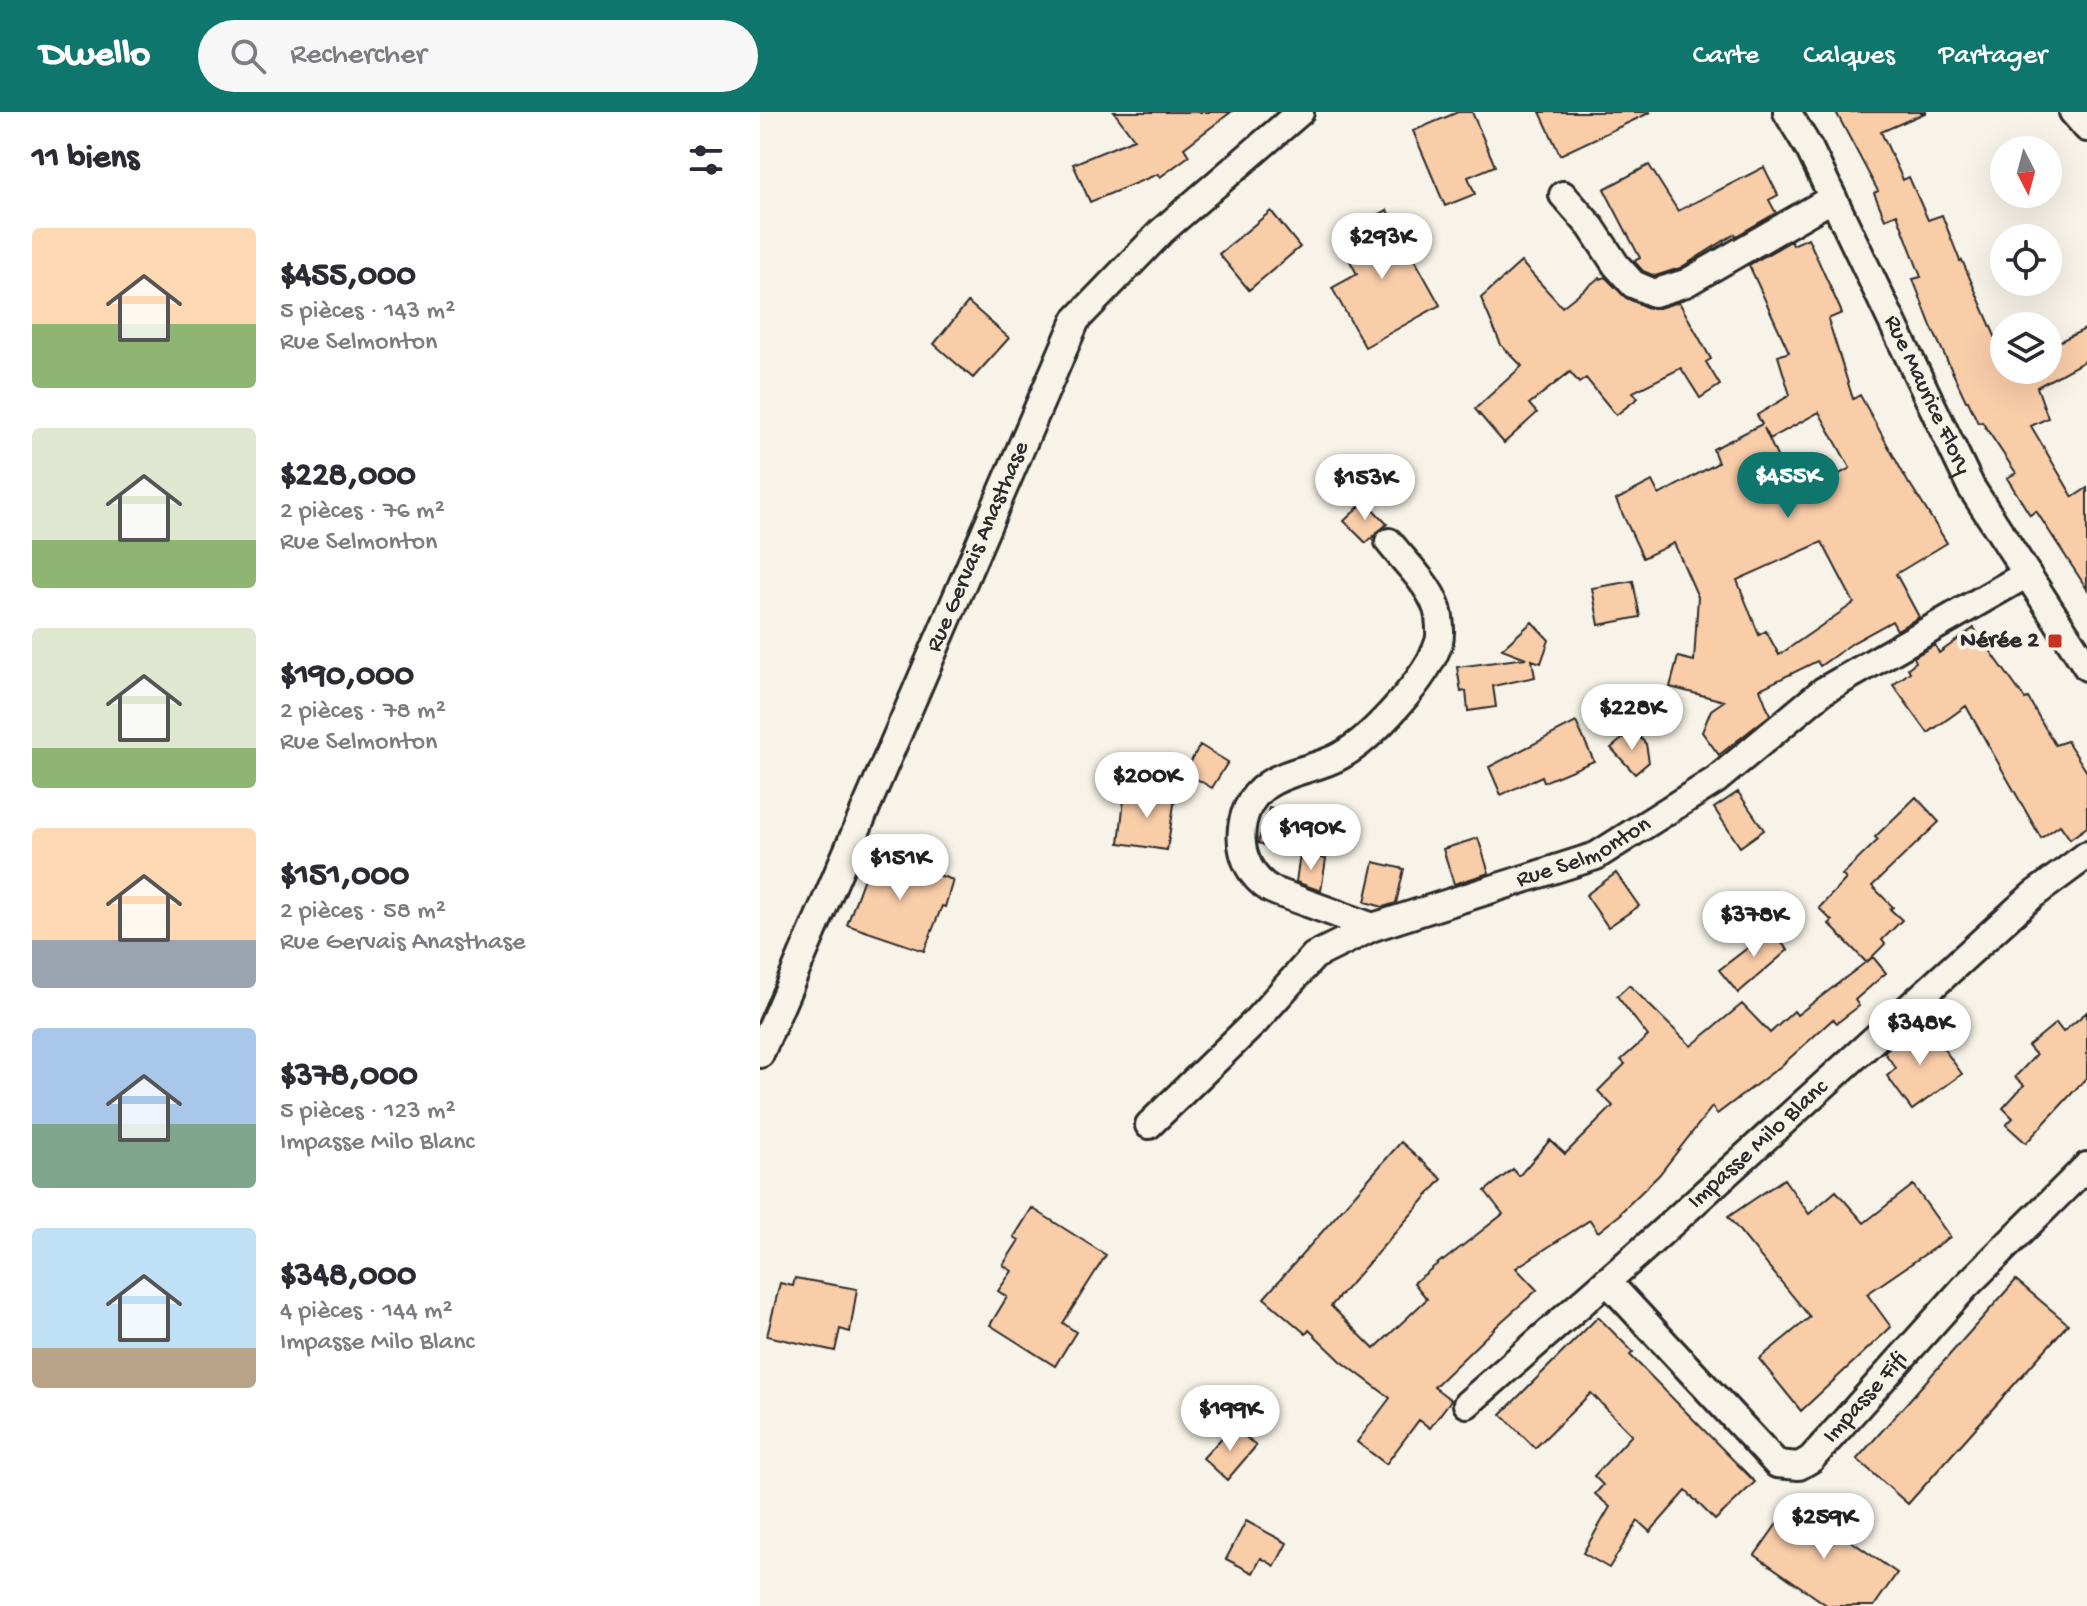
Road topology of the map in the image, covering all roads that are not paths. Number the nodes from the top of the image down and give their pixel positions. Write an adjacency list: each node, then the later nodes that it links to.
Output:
1 (1787, 112): 6 (street, Rue Maurice Flory)
2 (2073, 112): 4 (street)
3 (1297, 113): 12 (street, Rue Gervais Anasthase)
4 (2087, 128)
5 (1563, 195): 6 (street)
6 (1833, 198): 8 (street, Rue Maurice Flory)
7 (1389, 542): 11 (street)
8 (2027, 574): 9 (street, Rue Maurice Flory); 11 (street, Rue Selmonton)
9 (2087, 667)
10 (2087, 855): 15 (street, Impasse Milo Blanc)
11 (1373, 927): 13 (street, Rue Selmonton)
12 (763, 1037)
13 (1149, 1125)
14 (2087, 1166): 15 (street, Impasse Fifi)
15 (1607, 1281): 16 (street, Impasse Milo Blanc)
16 (1467, 1404)

